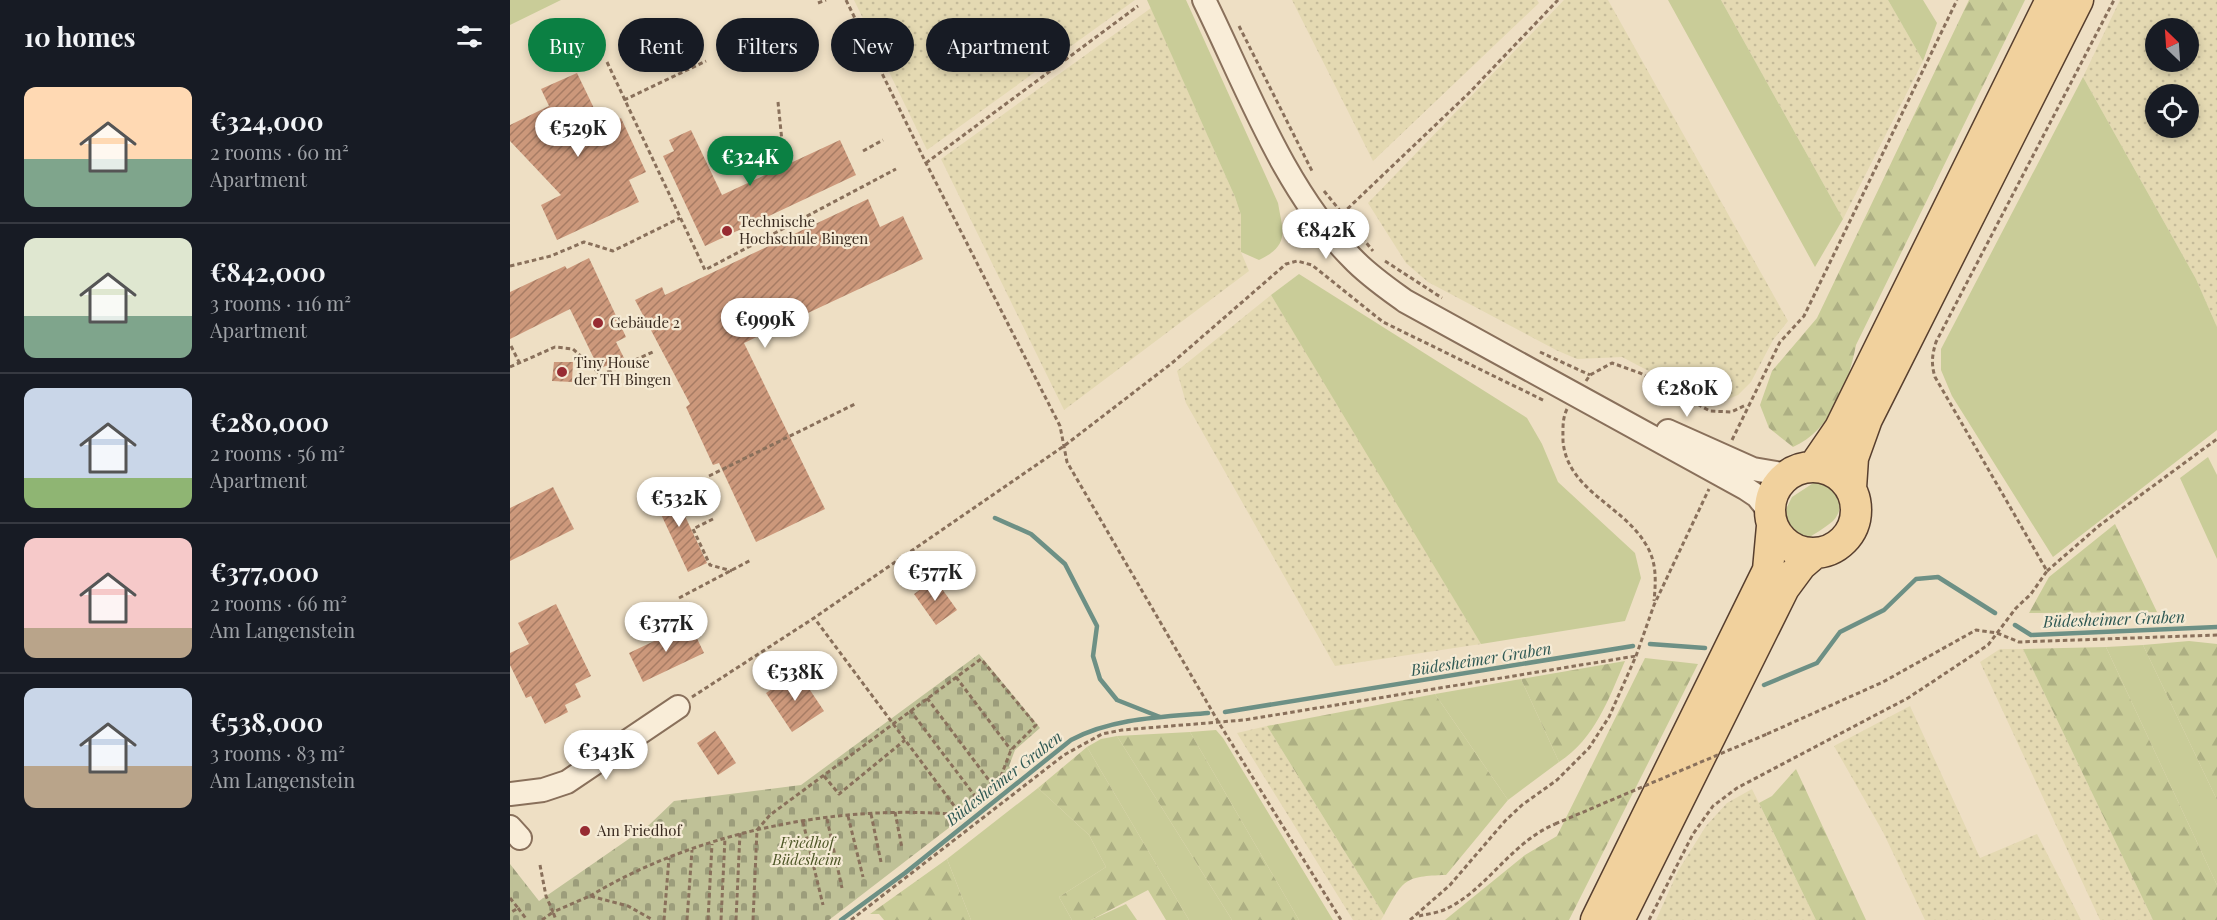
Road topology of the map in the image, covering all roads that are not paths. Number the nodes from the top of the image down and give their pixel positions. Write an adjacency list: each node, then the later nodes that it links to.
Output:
1 (1204, 0): 4 (street)
2 (2052, 0): 5 (main road)
3 (2078, 0): 6 (main road)
4 (1721, 464): 5 (street); 7 (street)
5 (1801, 471): 6 (main road); 7 (main road)
6 (1851, 488): 8 (main road)
7 (1771, 519): 8 (main road); 11 (main road)
8 (1815, 554): 12 (main road)
9 (678, 707): 10 (street)
10 (510, 794)
11 (1596, 920)
12 (1619, 920)

